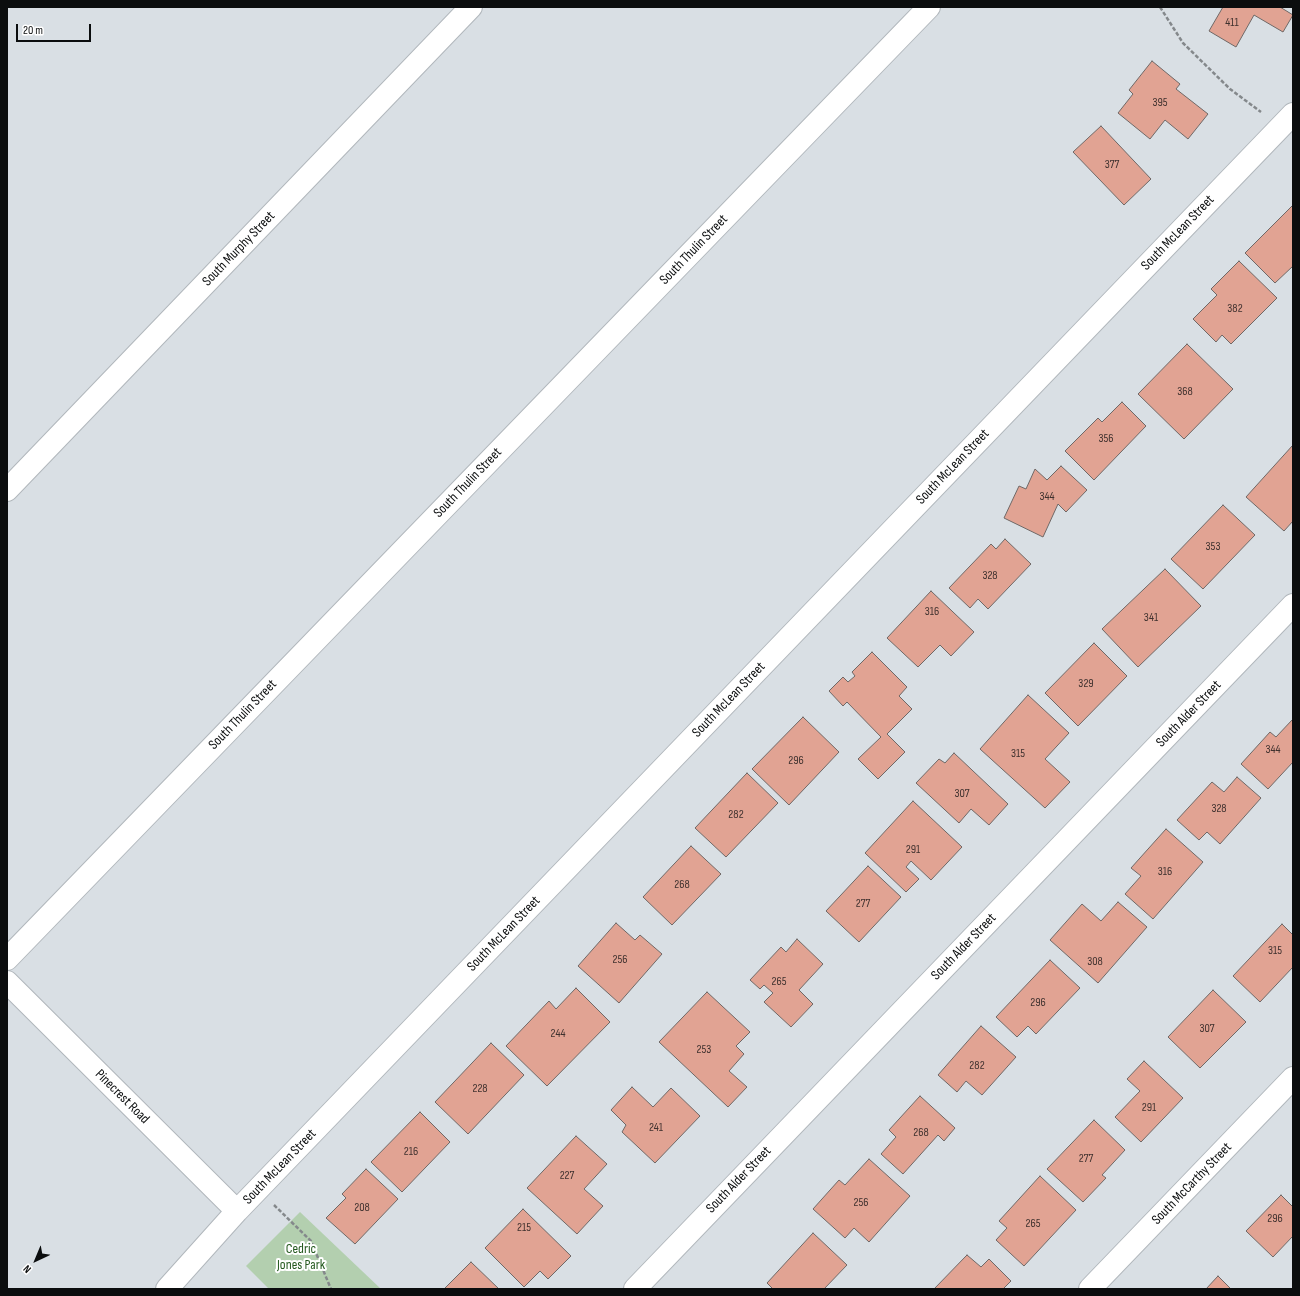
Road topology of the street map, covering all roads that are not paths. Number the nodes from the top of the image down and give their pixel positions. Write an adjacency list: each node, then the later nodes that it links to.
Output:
1 (471, 7): 4 (street, South Murphy Street)
2 (929, 7): 6 (street, South Thulin Street)
3 (1289, 126): 9 (street, South McLean Street)
4 (7, 490)
5 (1293, 605): 11 (street, South Alder Street)
6 (7, 959)
7 (7, 982): 9 (street, Pinecrest Road)
8 (1293, 1078): 12 (street, South McCarthy Street)
9 (237, 1212): 10 (street, South McLean Street)
10 (167, 1289)
11 (635, 1289)
12 (1090, 1289)

